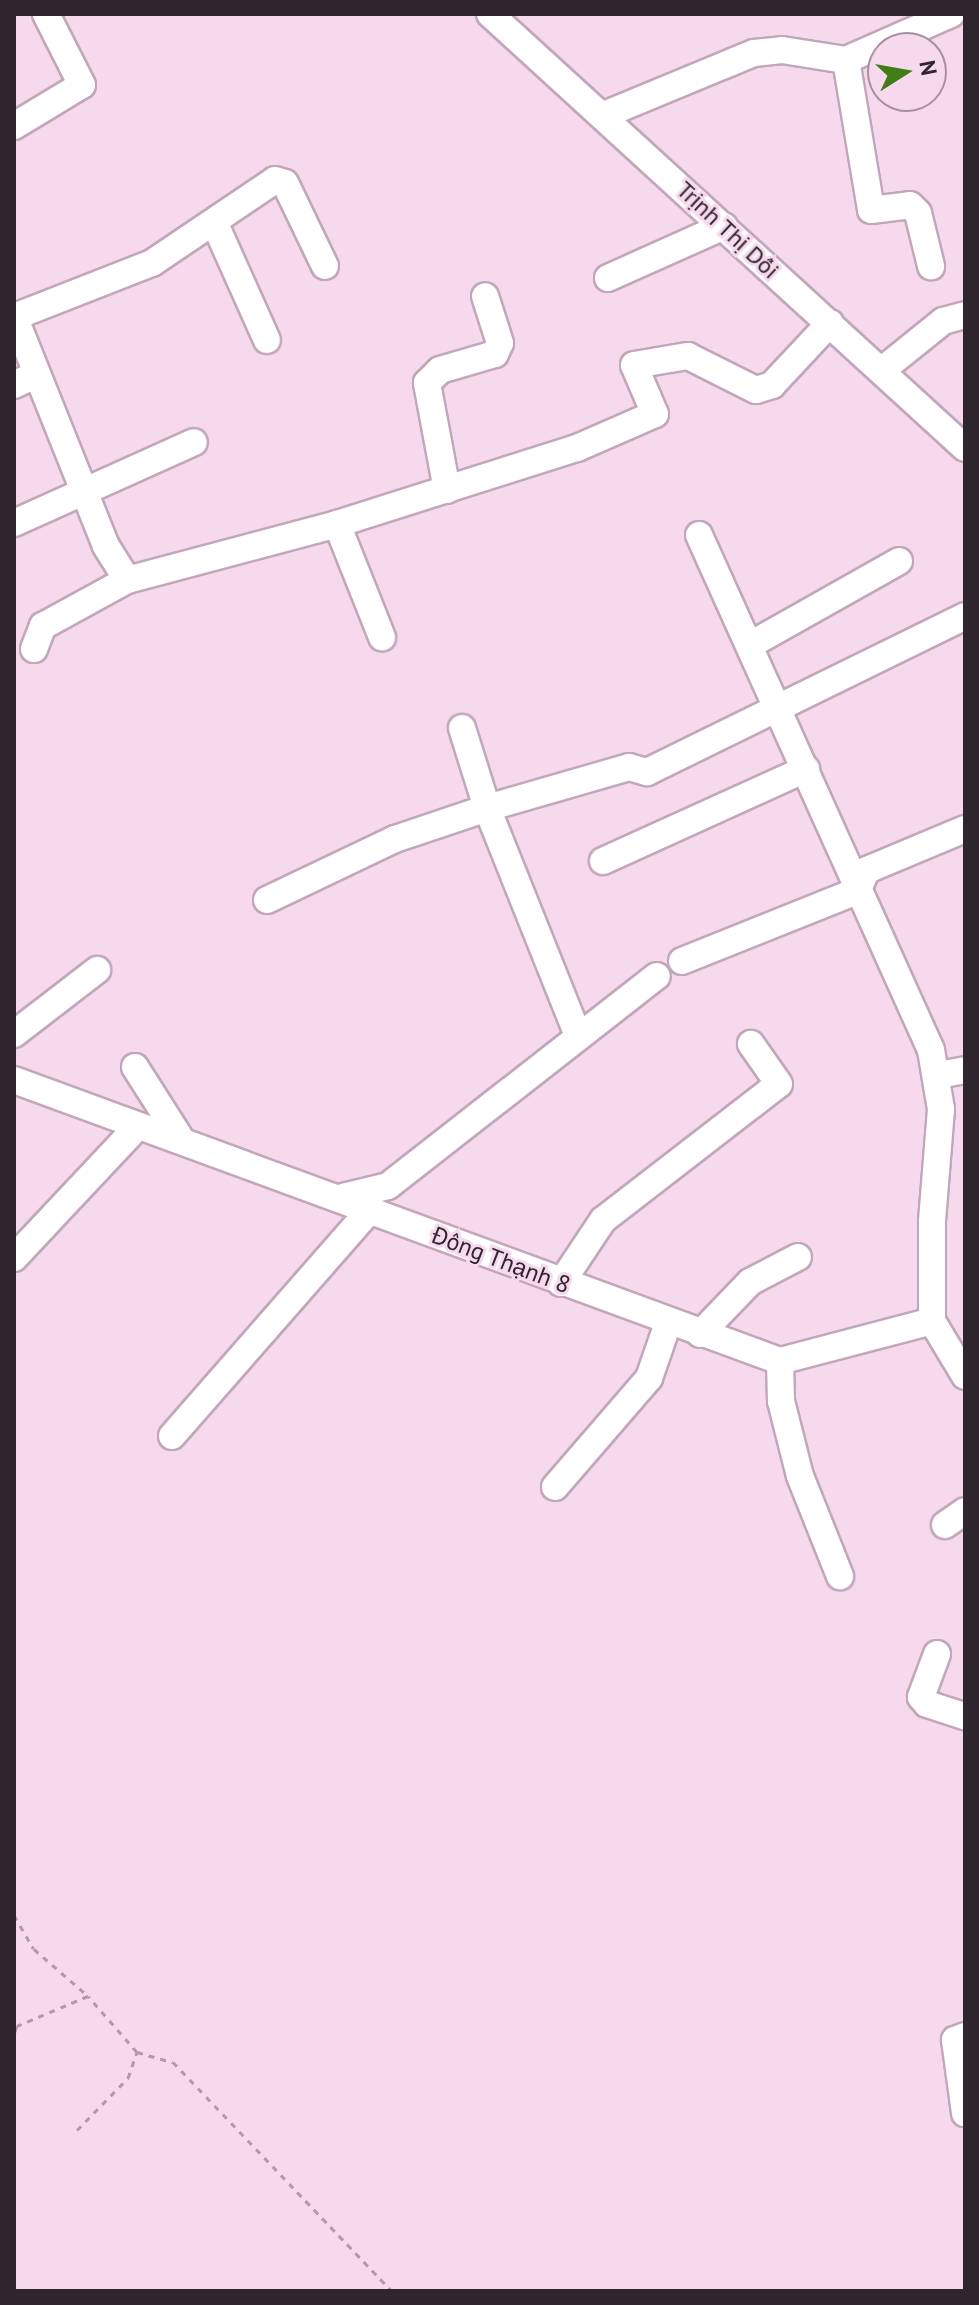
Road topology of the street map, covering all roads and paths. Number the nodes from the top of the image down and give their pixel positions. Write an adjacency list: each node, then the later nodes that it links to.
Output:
1 (46, 14): 6 (street)
2 (490, 14): 5 (street, Trịnh Thị Dối)
3 (951, 14): 4 (street)
4 (846, 60): 5 (street); 10 (street)
5 (604, 115): 8 (street, Trịnh Thị Dối)
6 (14, 126)
7 (215, 224): 9 (street); 14 (street); 16 (street)
8 (724, 226): 11 (street); 15 (street, Trịnh Thị Dối)
9 (325, 266)
10 (931, 266)
11 (608, 278)
12 (485, 296): 22 (street)
13 (965, 315): 17 (street)
14 (14, 317): 18 (street)
15 (830, 323): 17 (street, Trịnh Thị Dối); 22 (street)
16 (267, 340)
17 (881, 371): 20 (street, Trịnh Thị Dối)
18 (26, 379): 21 (street)
19 (194, 442): 21 (street)
20 (965, 448)
21 (84, 490): 23 (street); 27 (street)
22 (447, 490): 24 (street)
23 (14, 523)
24 (337, 524): 27 (street); 29 (street)
25 (699, 535): 30 (street)
26 (899, 561): 30 (street)
27 (127, 580): 31 (street)
28 (965, 616): 32 (street)
29 (382, 637)
30 (750, 645): 32 (street)
31 (34, 649)
32 (780, 707): 34 (street); 35 (street)
33 (462, 728): 35 (street)
34 (806, 769): 37 (street); 38 (street)
35 (487, 808): 39 (street); 44 (street)
36 (965, 829): 38 (street)
37 (603, 861)
38 (857, 891): 40 (street); 48 (street)
39 (267, 900)
40 (682, 961)
41 (97, 970): 43 (street)
42 (657, 976): 44 (street)
43 (14, 1034)
44 (578, 1035): 53 (street)
45 (751, 1044): 57 (street)
46 (135, 1067): 51 (street)
47 (965, 1070): 48 (street)
48 (938, 1075): 52 (street)
49 (14, 1080): 50 (street, Đông Thạnh 8)
50 (138, 1126): 51 (street, Đông Thạnh 8); 56 (street)
51 (179, 1136): 53 (street, Đông Thạnh 8)
52 (953, 1140): 58 (street)
53 (343, 1197): 54 (street, Đông Thạnh 8)
54 (370, 1210): 57 (street, Đông Thạnh 8); 63 (street)
55 (798, 1257): 60 (street)
56 (14, 1258)
57 (561, 1283): 59 (street, Đông Thạnh 8)
58 (932, 1321): 61 (street); 62 (street)
59 (668, 1323): 60 (street, Đông Thạnh 8); 64 (street)
60 (700, 1334): 61 (street, Đông Thạnh 8)
61 (780, 1361): 65 (street)
62 (965, 1376)
63 (172, 1436)
64 (555, 1487)
65 (840, 1576)
66 (937, 1654): 67 (street)
67 (965, 1716)
68 (14, 1915): 69 (path)
69 (88, 1996): 70 (path); 72 (path)
70 (14, 2034)
71 (965, 2036): 73 (street)
72 (137, 2052): 74 (path); 75 (path)
73 (965, 2113)
74 (77, 2130)
75 (392, 2291)

